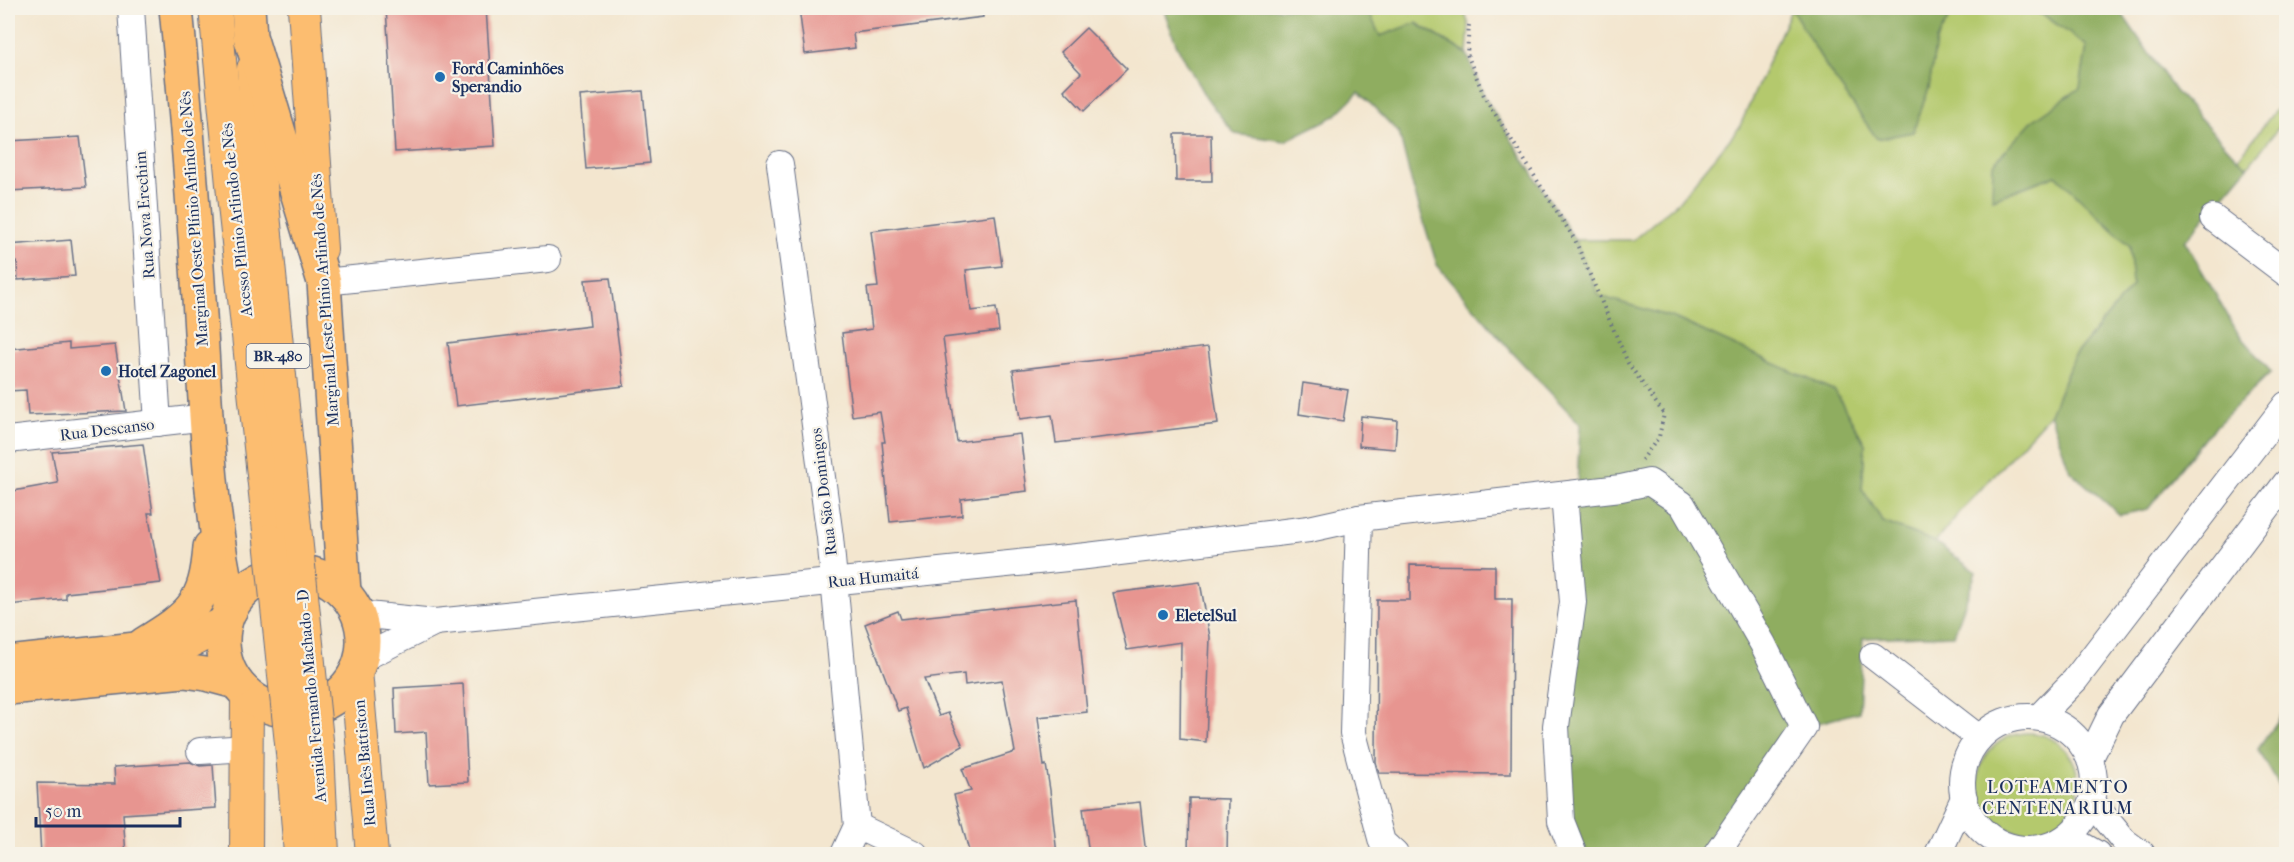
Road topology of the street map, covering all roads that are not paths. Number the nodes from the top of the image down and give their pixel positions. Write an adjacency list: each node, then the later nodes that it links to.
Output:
1 (131, 8): 13 (street, Rua Nova Erechim)
2 (176, 8): 12 (highway, Marginal Oeste Plínio Arlindo de Nês)
3 (215, 8): 19 (main road, Acesso Plínio Arlindo de Nês / BR-480)
4 (304, 8): 10 (main road, Marginal Leste Plínio Arlindo de Nês / BR-480)
5 (249, 22): 10 (highway); 19 (main road, Acesso Plínio Arlindo de Nês / BR-480)
6 (780, 164): 20 (street, Rua São Domingos)
7 (2213, 218): 9 (street)
8 (548, 259): 10 (street)
9 (2286, 273)
10 (324, 282): 21 (highway, Marginal Leste Plínio Arlindo de Nês / BR-480)
11 (2286, 405): 30 (street)
12 (207, 417): 13 (street, Rua Descanso); 17 (highway, Marginal Oeste Plínio Arlindo de Nês)
13 (158, 423): 14 (street, Rua Descanso)
14 (8, 440)
15 (2286, 483): 35 (street)
16 (1564, 495): 18 (street, Rua Humaitá); 48 (street); 49 (street, Rua Humaitá)
17 (215, 513): 22 (highway, Marginal Oeste Plínio Arlindo de Nês); 24 (highway)
18 (1359, 518): 20 (street, Rua Humaitá); 47 (street)
19 (283, 539): 34 (main road, Avenida Fernando Machado - D, bridge)
20 (833, 581): 23 (street, Rua Humaitá); 38 (street, Rua São Domingos)
21 (351, 604): 22 (highway); 23 (street, Rua Humaitá); 27 (highway)
22 (228, 616): 24 (highway); 29 (highway)
23 (435, 622): 27 (street, Rua Humaitá)
24 (136, 649): 26 (highway)
25 (1873, 656): 31 (street)
26 (8, 663)
27 (358, 665): 29 (highway); 44 (main road, Rua Inês Battiston)
28 (8, 688): 29 (highway)
29 (241, 688): 32 (main road)
30 (2039, 717): 31 (street); 35 (street)
31 (1979, 738): 36 (street)
32 (248, 747): 33 (street); 41 (main road)
33 (200, 751)
34 (305, 752): 42 (main road, Avenida Fernando Machado - D); 43 (main road, Avenida Fernando Machado - D)
35 (2090, 758): 37 (street)
36 (1964, 798): 40 (street); 50 (street)
37 (2092, 802): 39 (street); 52 (street)
38 (856, 826): 45 (street, Rua São Domingos); 46 (street)
39 (2067, 837): 40 (street); 51 (street)
40 (2021, 852)
41 (246, 855)
42 (300, 855)
43 (323, 855)
44 (372, 855)
45 (844, 855)
46 (915, 855)
47 (1395, 855)
48 (1575, 855)
49 (1716, 855)
50 (1938, 855)
51 (2097, 855)
52 (2142, 855)

